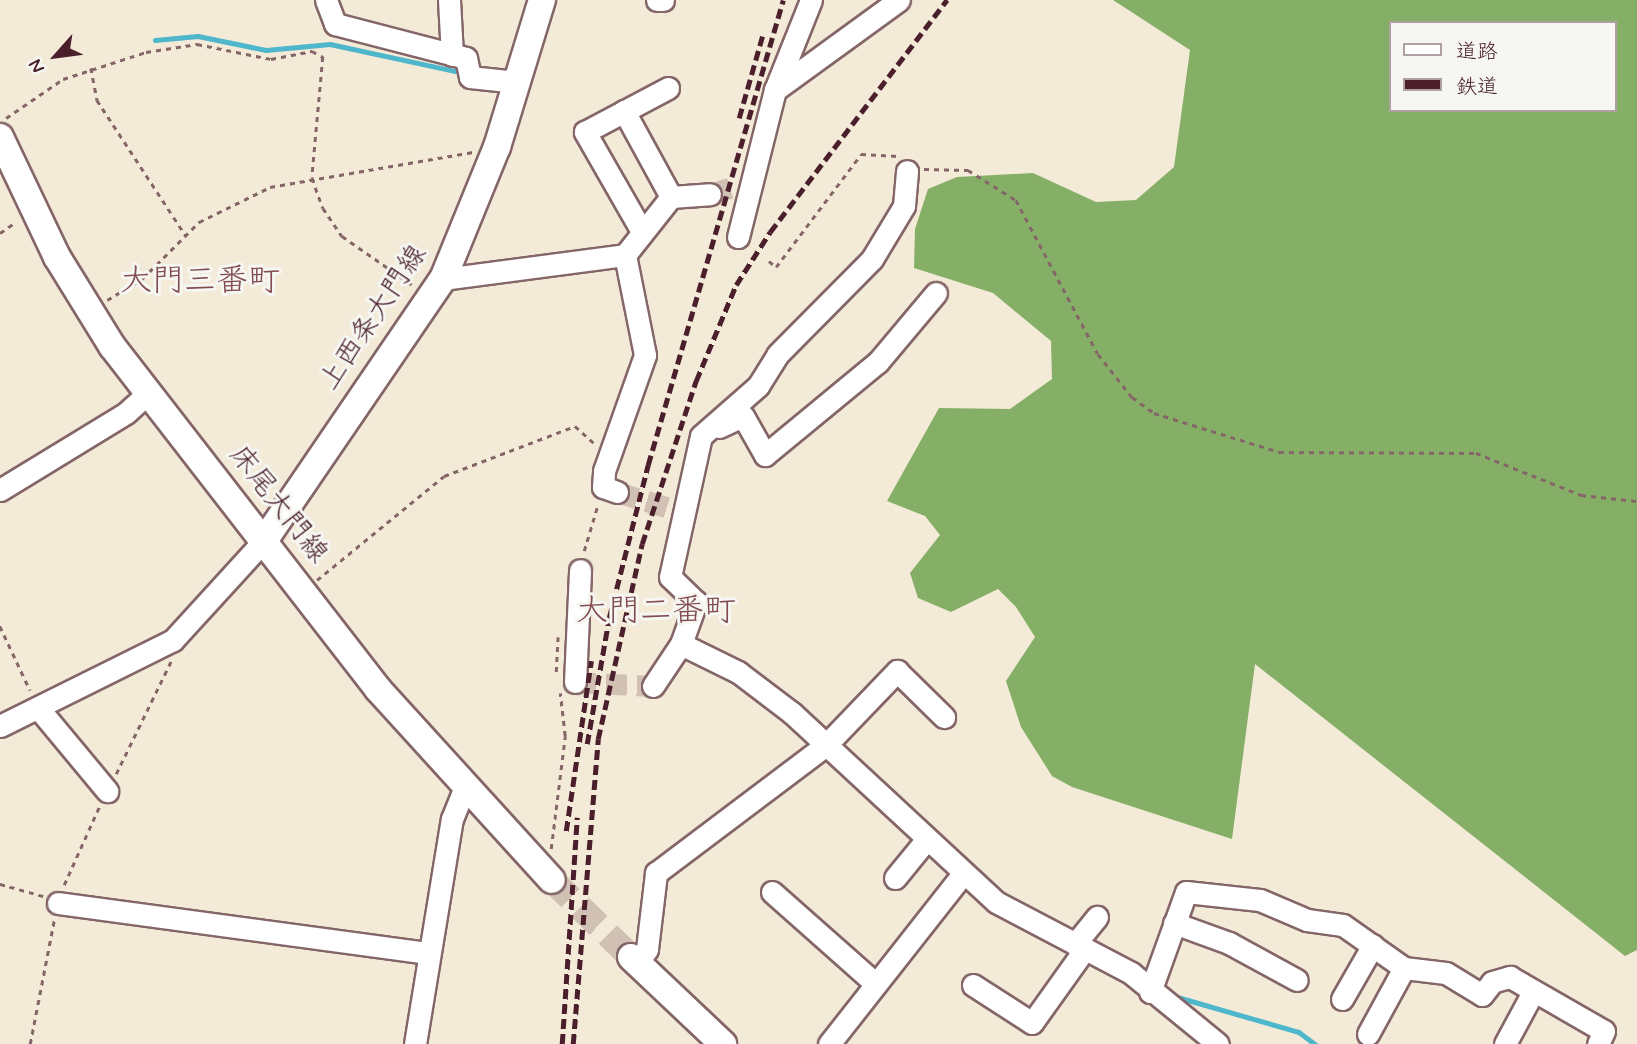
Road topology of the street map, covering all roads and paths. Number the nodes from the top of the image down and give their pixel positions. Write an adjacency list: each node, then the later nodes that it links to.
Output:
1 (326, 0): 8 (street)
2 (449, 0): 8 (street)
3 (542, 0): 10 (main road, 上西条大門線)
4 (657, 0): 5 (street)
5 (663, 0)
6 (811, 0): 12 (street)
7 (899, 0): 12 (street)
8 (452, 55): 10 (street)
9 (91, 68): 14 (path); 18 (path); 22 (path)
10 (517, 82): 16 (main road, 上西条大門線)
11 (668, 88): 13 (street)
12 (775, 90): 23 (street)
13 (624, 111): 20 (street); 21 (street)
14 (0, 121)
15 (0, 137): 28 (main road, 床尾大門線)
16 (497, 147): 18 (path); 26 (main road, 上西条大門線)
17 (907, 171): 25 (path); 30 (street); 33 (path)
18 (312, 178): 22 (path); 26 (path)
19 (710, 194): 20 (street)
20 (671, 197): 21 (street)
21 (640, 228): 24 (street)
22 (186, 236): 28 (path)
23 (738, 237)
24 (625, 255): 26 (street); 31 (street)
25 (769, 261)
26 (437, 290): 34 (main road, 上西条大門線)
27 (936, 293): 30 (street)
28 (88, 311): 29 (main road, 床尾大門線)
29 (148, 393): 32 (street); 34 (main road, 床尾大門線)
30 (701, 436): 40 (street)
31 (608, 483): 35 (path); 36 (path)
32 (0, 491)
33 (1637, 501)
34 (267, 538): 36 (main road, 床尾大門線); 39 (street)
35 (580, 570): 41 (street)
36 (306, 590): 47 (main road, 床尾大門線)
37 (559, 625): 50 (path)
38 (0, 626): 43 (path)
39 (173, 640): 43 (street); 48 (path)
40 (681, 644): 42 (street); 46 (street)
41 (575, 682)
42 (653, 687)
43 (39, 709): 45 (street); 48 (street)
44 (944, 717): 46 (street)
45 (0, 726)
46 (826, 745): 49 (street); 61 (street)
47 (464, 790): 50 (main road, 床尾大門線); 60 (street)
48 (107, 791): 55 (path)
49 (926, 840): 51 (street); 52 (street)
50 (547, 874)
51 (962, 875): 59 (street); 64 (street)
52 (894, 878)
53 (0, 884): 55 (path)
54 (772, 892): 64 (street)
55 (57, 905): 60 (street); 70 (path)
56 (1097, 917): 59 (street)
57 (1174, 923): 58 (street); 63 (street); 66 (street)
58 (1373, 944): 62 (street); 68 (street)
59 (1080, 947): 65 (street); 66 (street)
60 (426, 953): 71 (street)
61 (634, 960): 72 (main road)
62 (1404, 968): 67 (street); 69 (street)
63 (1297, 980)
64 (875, 983): 73 (street)
65 (973, 985)
66 (1150, 992): 74 (street)
67 (1533, 992): 75 (street); 76 (street)
68 (1342, 999)
69 (1368, 1034)
70 (30, 1044)
71 (415, 1044)
72 (723, 1044)
73 (829, 1044)
74 (1217, 1044)
75 (1505, 1044)
76 (1598, 1044)

